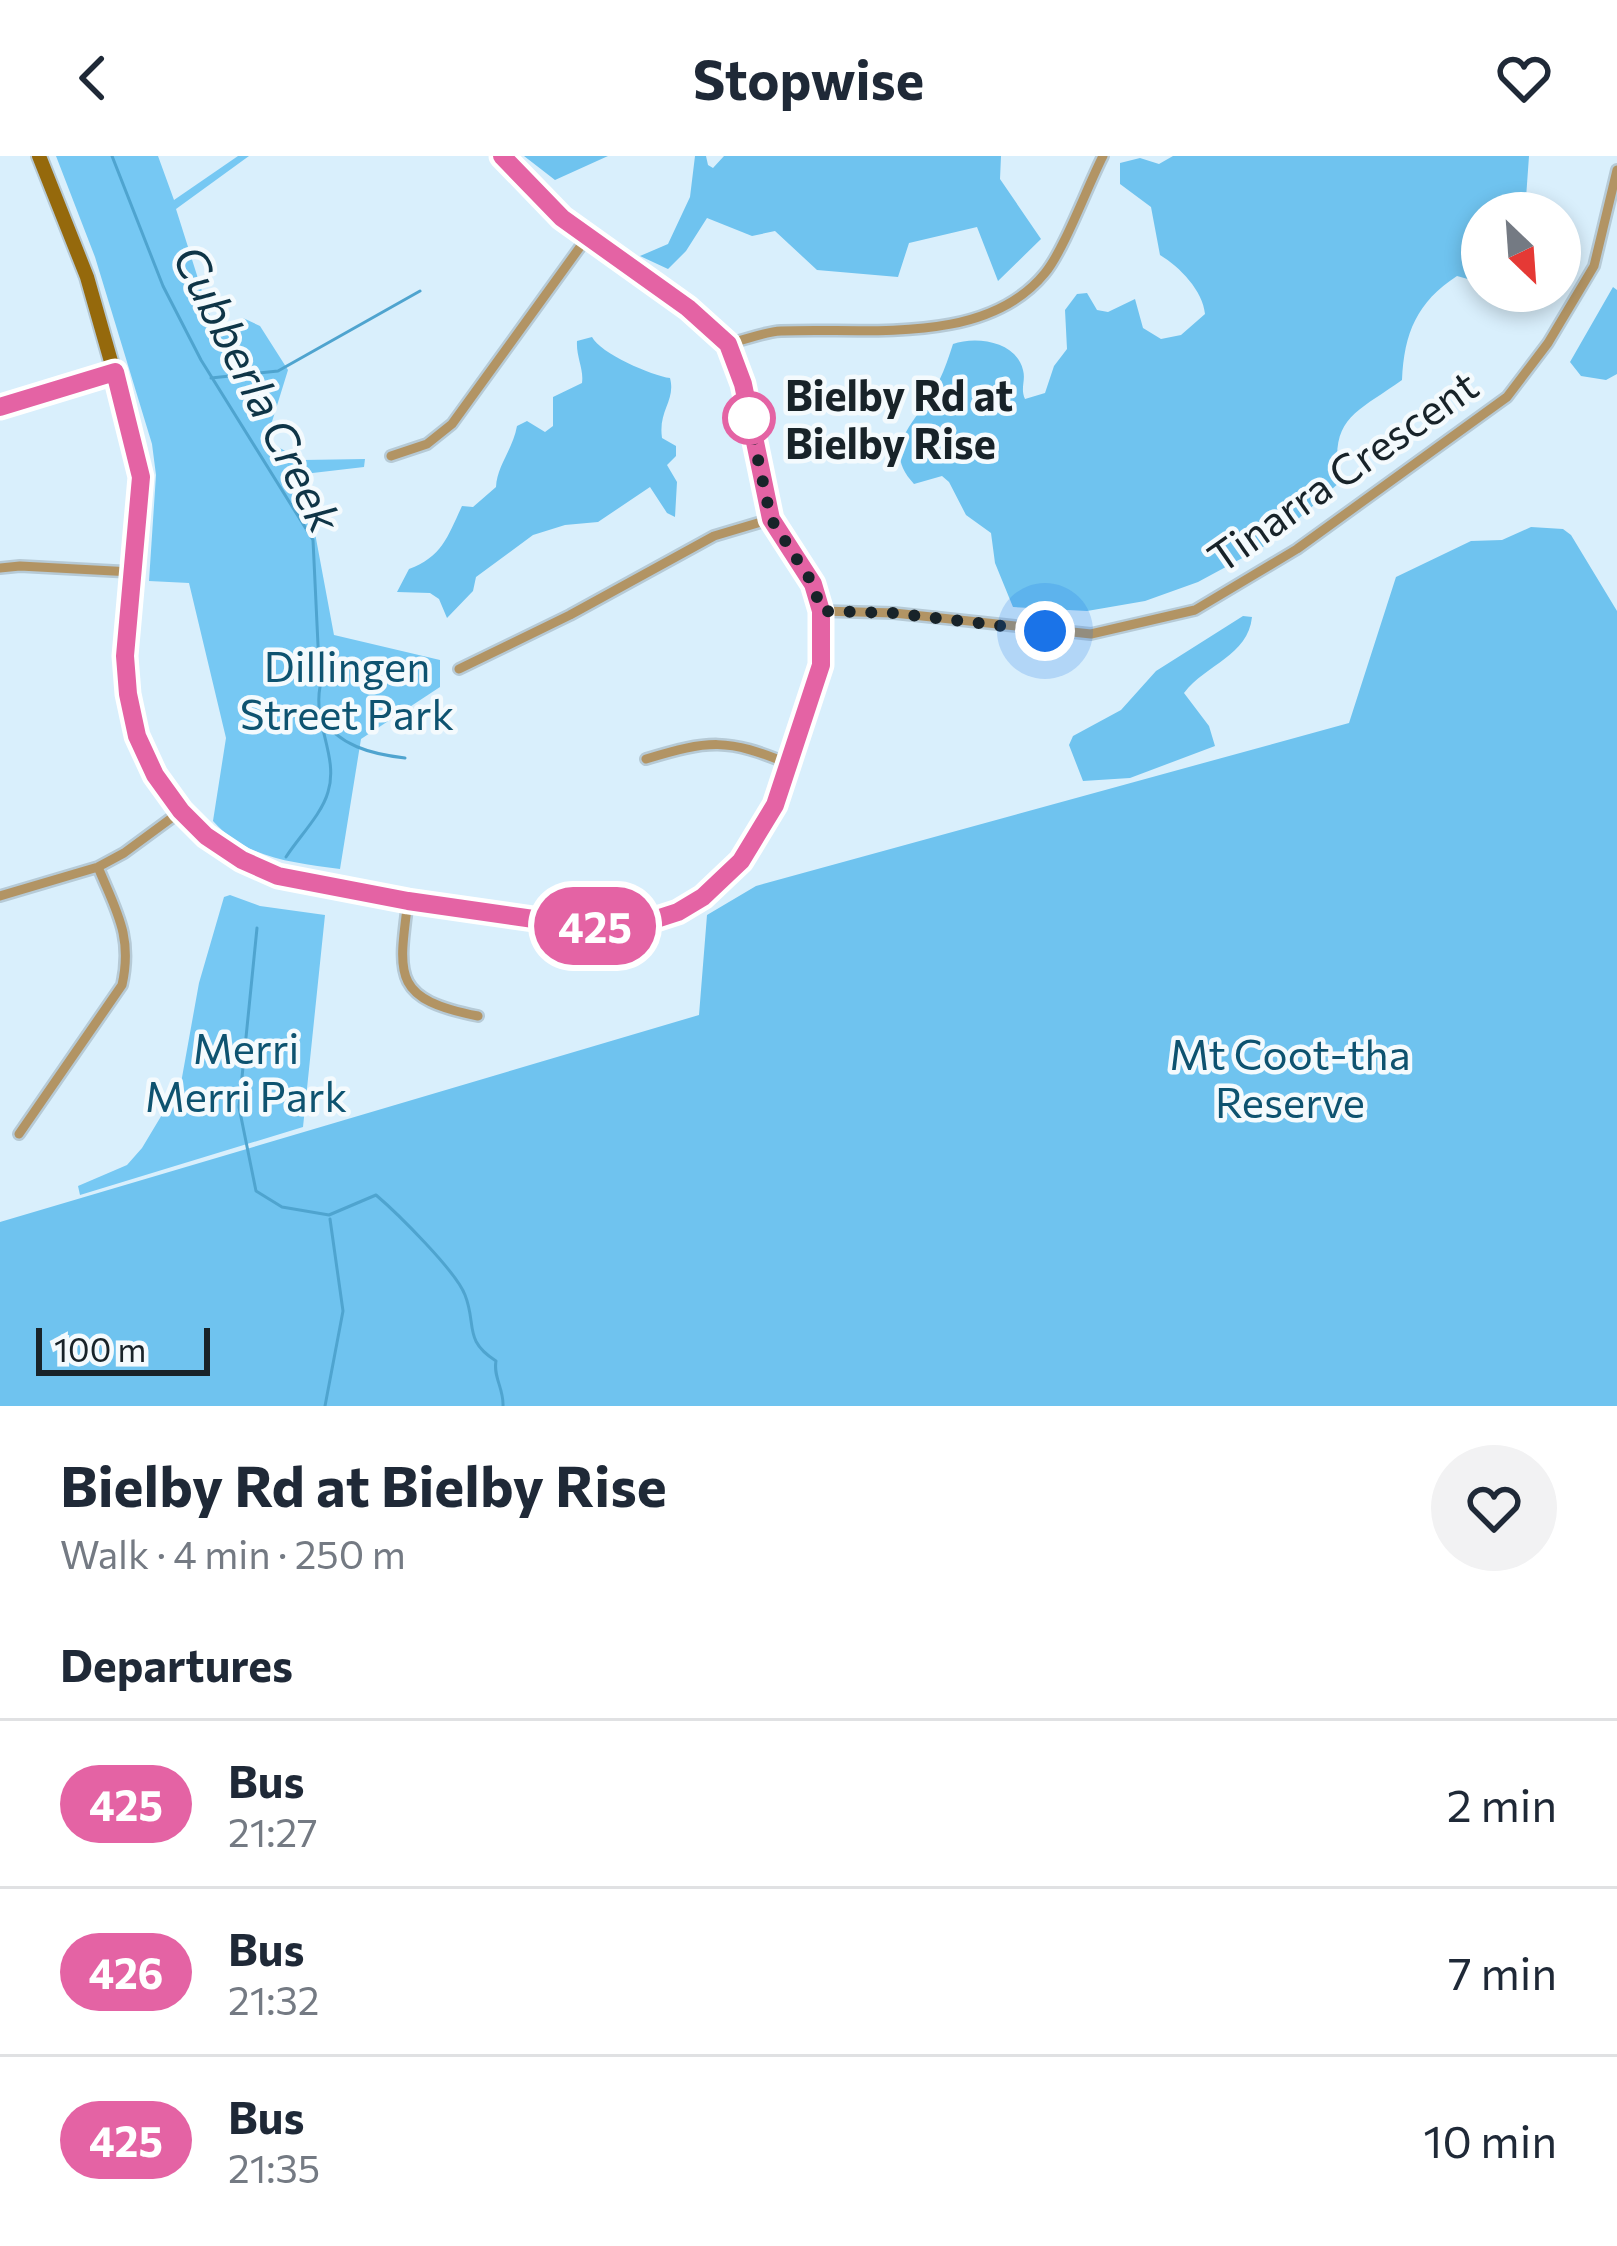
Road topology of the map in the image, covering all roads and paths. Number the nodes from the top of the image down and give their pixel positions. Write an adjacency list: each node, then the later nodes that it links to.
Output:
1 (39, 156): 7 (street)
2 (502, 156): 5 (street)
3 (1103, 156): 6 (street)
4 (1617, 170): 13 (street, Tinarra Crescent)
5 (588, 236): 6 (street); 9 (street)
6 (728, 344): 10 (street)
7 (115, 372): 8 (street); 12 (street)
8 (0, 407)
9 (391, 456)
10 (771, 519): 13 (street); 14 (street)
11 (0, 568): 12 (street)
12 (132, 572): 17 (street)
13 (821, 611): 16 (street)
14 (459, 669)
15 (646, 759): 16 (street)
16 (790, 764): 20 (street)
17 (181, 811): 18 (street); 20 (street)
18 (98, 867): 19 (street); 22 (street)
19 (0, 896)
20 (408, 901): 21 (street)
21 (478, 1016)
22 (19, 1134)

